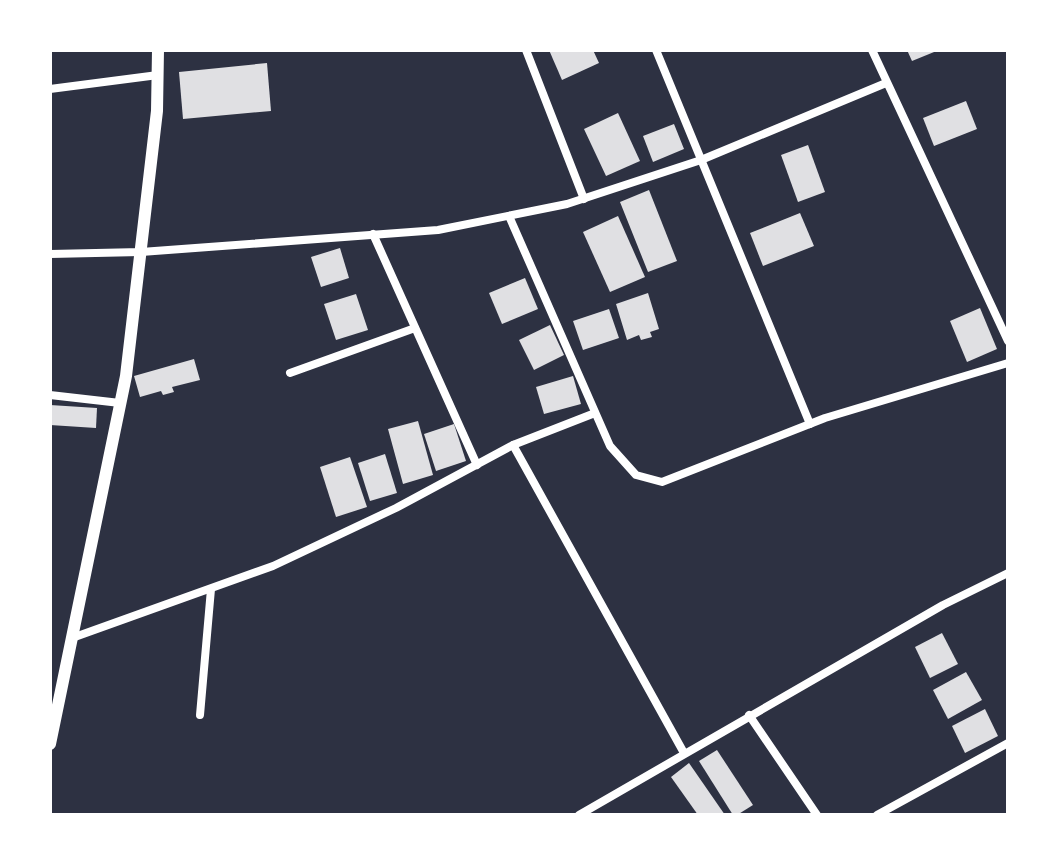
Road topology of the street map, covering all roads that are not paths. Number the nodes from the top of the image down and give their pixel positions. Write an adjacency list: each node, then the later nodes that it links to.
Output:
1 (158, 50): 5 (street)
2 (526, 50): 9 (street)
3 (656, 50): 8 (street)
4 (872, 50): 6 (street)
5 (158, 75): 7 (street); 12 (street)
6 (886, 83): 8 (street); 15 (street)
7 (50, 89)
8 (701, 160): 9 (street); 21 (street)
9 (584, 199): 10 (street)
10 (509, 216): 11 (street); 20 (street)
11 (373, 234): 12 (street); 14 (street)
12 (141, 252): 13 (street); 19 (street)
13 (50, 254)
14 (415, 328): 17 (street); 23 (street)
15 (1008, 341)
16 (1008, 363): 21 (street)
17 (290, 373)
18 (50, 395): 19 (street)
19 (120, 403): 26 (street)
20 (595, 413): 21 (street); 22 (street)
21 (810, 424)
22 (513, 445): 23 (street); 31 (street)
23 (477, 465): 25 (street)
24 (1008, 573): 28 (street)
25 (211, 589): 26 (street); 27 (street)
26 (72, 638): 30 (street)
27 (200, 715)
28 (749, 715): 31 (street); 33 (street)
29 (1008, 743): 34 (street)
30 (50, 744)
31 (684, 753): 32 (street)
32 (579, 815)
33 (817, 815)
34 (877, 815)

